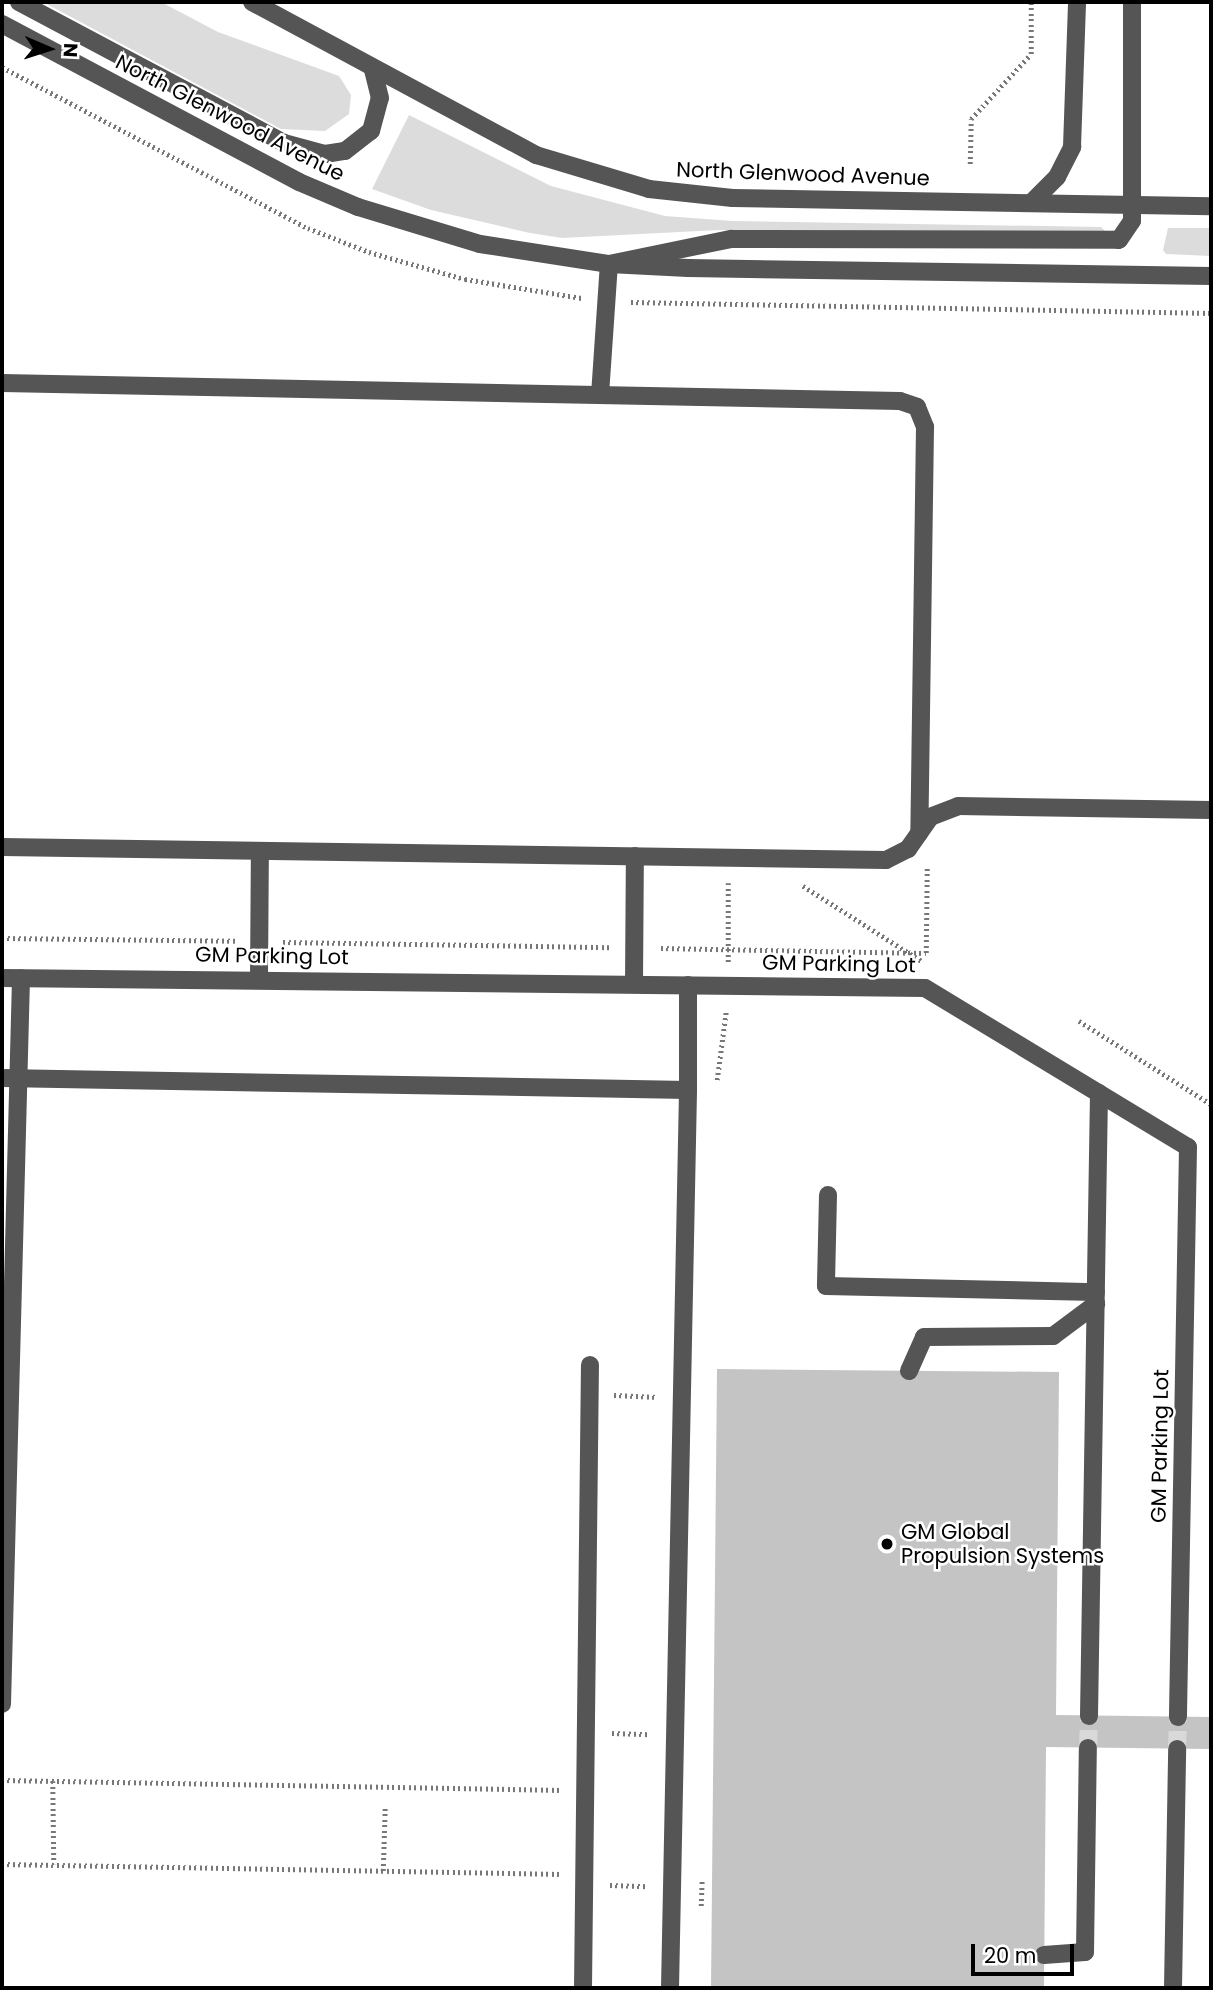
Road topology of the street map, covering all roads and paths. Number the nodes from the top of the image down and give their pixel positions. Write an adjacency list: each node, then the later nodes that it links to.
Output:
1 (19, 2): 7 (street, North Glenwood Avenue)
2 (252, 2): 7 (street, North Glenwood Avenue)
3 (1031, 2): 8 (path)
4 (1077, 2): 9 (street)
5 (1132, 2): 10 (street)
6 (2, 24): 12 (street, North Glenwood Avenue)
7 (373, 70): 9 (street, North Glenwood Avenue)
8 (970, 164)
9 (1031, 203): 10 (street, North Glenwood Avenue)
10 (1132, 205): 11 (street, North Glenwood Avenue); 12 (street, North Glenwood Avenue)
11 (1211, 206)
12 (609, 264): 13 (street, North Glenwood Avenue); 17 (street)
13 (1211, 276)
14 (637, 303): 15 (path)
15 (1211, 313)
16 (2, 383): 17 (street)
17 (600, 395): 19 (street)
18 (1211, 810): 19 (street)
19 (919, 833): 23 (street); 32 (path)
20 (2, 847): 21 (street)
21 (260, 851): 22 (street); 29 (street)
22 (635, 856): 23 (street); 30 (street)
23 (726, 858): 25 (path)
24 (715, 884): 25 (path)
25 (728, 884): 26 (path); 31 (path)
26 (740, 884)
27 (789, 885): 32 (path)
28 (2, 938): 29 (path)
29 (259, 941): 30 (path); 36 (street)
30 (634, 947): 31 (path); 37 (street)
31 (728, 949): 32 (path); 39 (path)
32 (908, 953): 33 (path)
33 (932, 967)
34 (2, 978): 35 (street, GM Parking Lot)
35 (21, 978): 36 (street, GM Parking Lot); 41 (street)
36 (259, 979): 37 (street, GM Parking Lot)
37 (634, 984): 38 (street, GM Parking Lot)
38 (688, 985): 39 (street, GM Parking Lot); 43 (street)
39 (727, 985): 42 (path); 44 (street, GM Parking Lot)
40 (1079, 1021): 45 (path)
41 (10, 1079): 43 (street); 52 (street)
42 (717, 1084)
43 (688, 1090): 72 (street)
44 (1099, 1093): 47 (street); 54 (street, GM Parking Lot)
45 (1211, 1104)
46 (828, 1195): 47 (street)
47 (1096, 1298): 49 (street); 53 (street)
48 (590, 1365): 50 (street)
49 (909, 1371)
50 (590, 1395): 51 (path); 61 (street)
51 (662, 1397)
52 (2, 1704)
53 (1089, 1716)
54 (1178, 1717)
55 (609, 1733): 56 (path)
56 (658, 1734)
57 (1088, 1748): 70 (street)
58 (1177, 1749): 73 (street)
59 (2, 1780): 60 (path)
60 (53, 1781): 61 (path); 64 (path)
61 (587, 1791): 67 (street)
62 (385, 1807): 65 (path)
63 (2, 1864): 64 (path)
64 (54, 1864): 65 (path)
65 (383, 1871): 67 (path)
66 (702, 1873): 69 (path)
67 (586, 1880): 68 (path); 71 (street)
68 (654, 1886)
69 (701, 1912)
70 (1044, 1955)
71 (583, 1988)
72 (670, 1988)
73 (1173, 1988)

